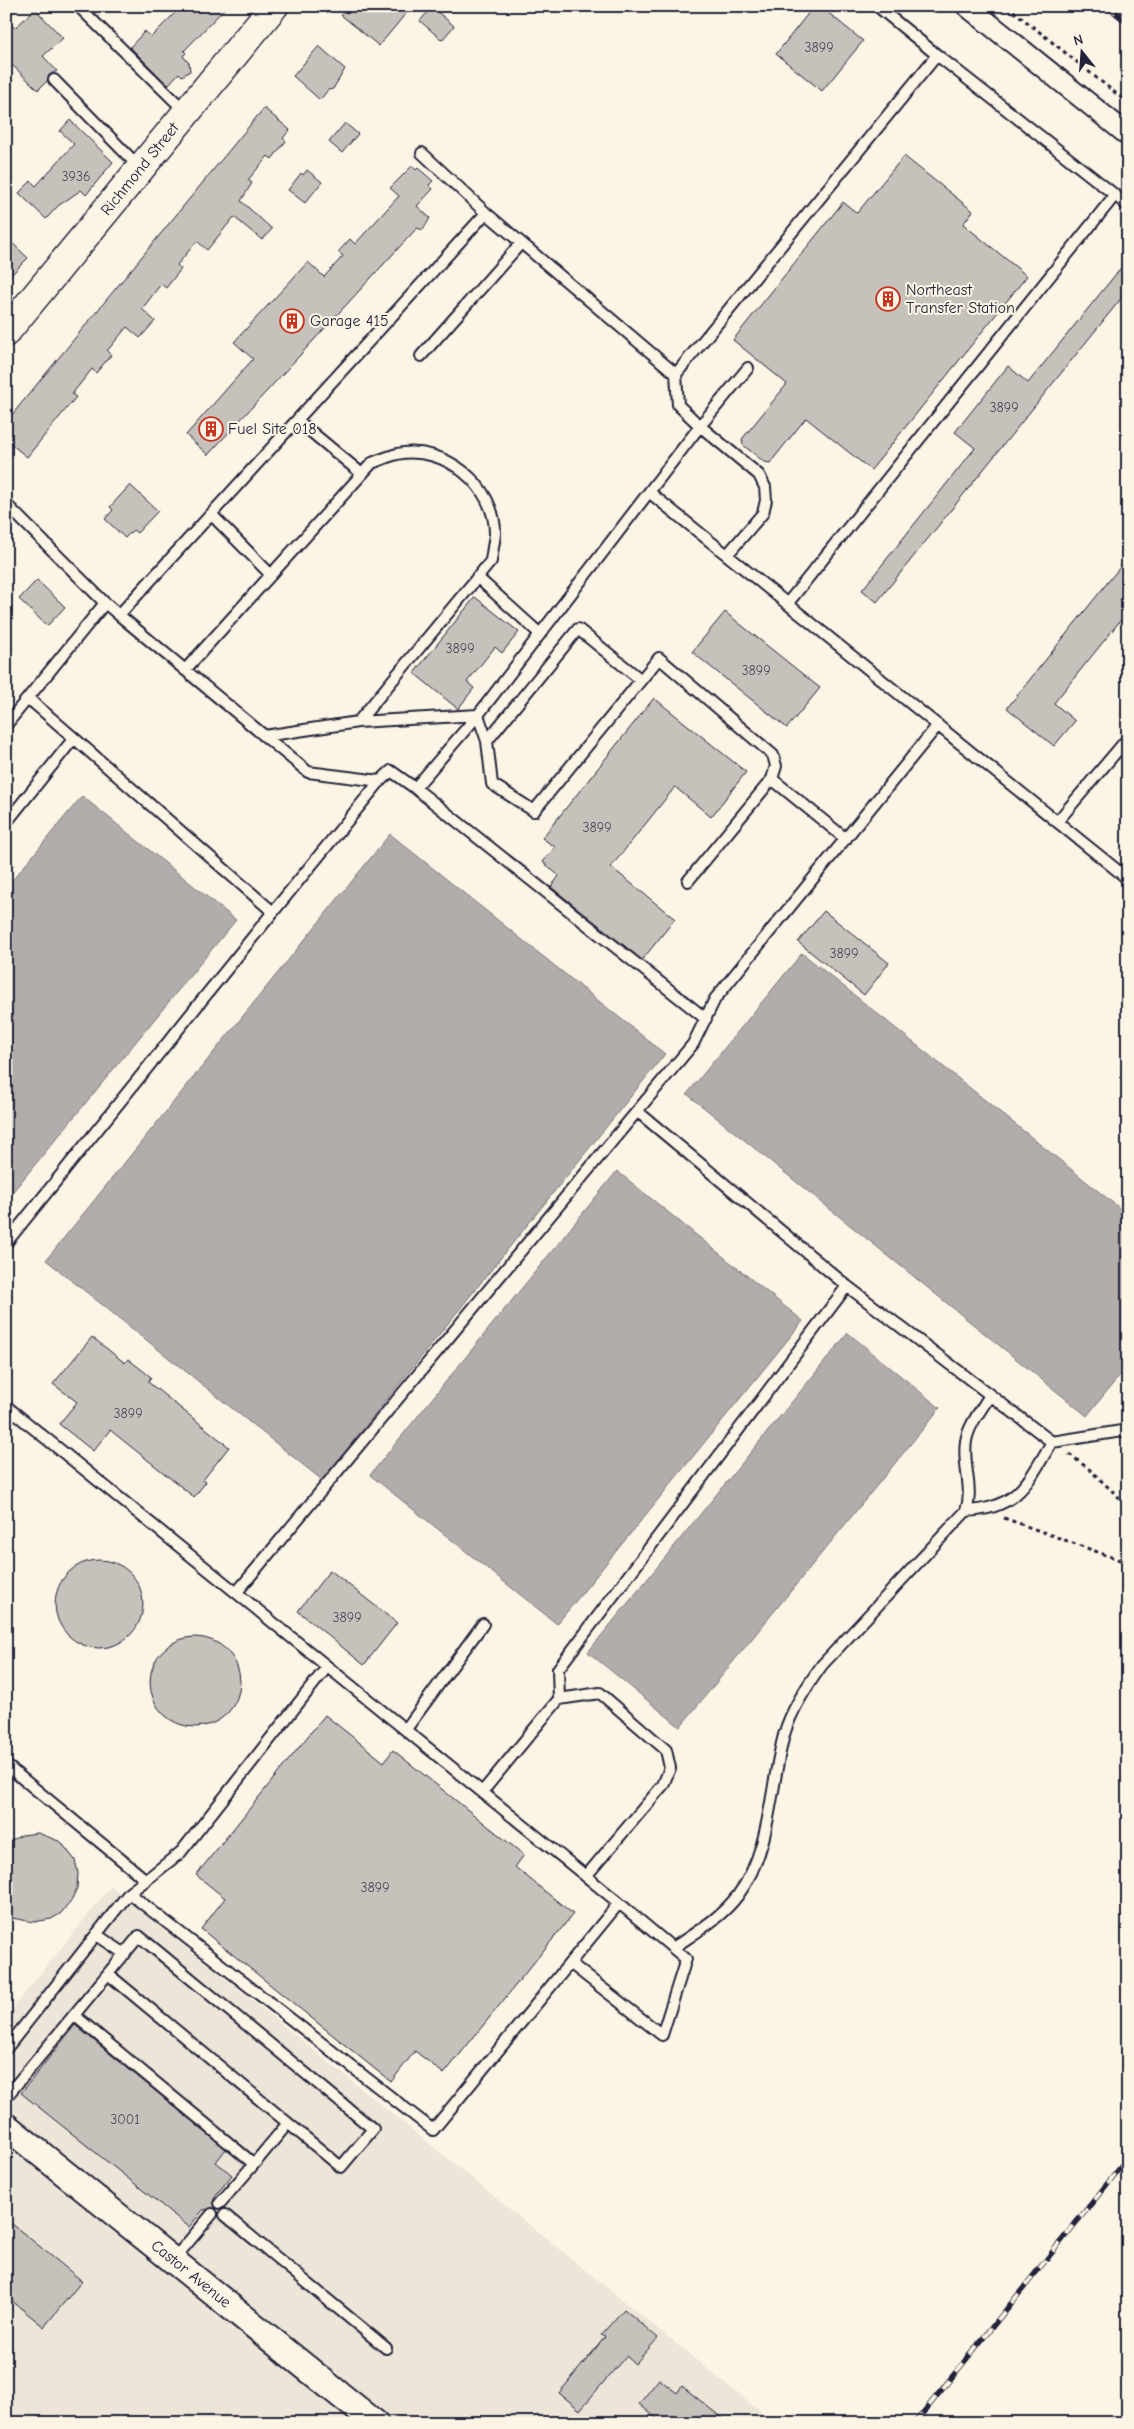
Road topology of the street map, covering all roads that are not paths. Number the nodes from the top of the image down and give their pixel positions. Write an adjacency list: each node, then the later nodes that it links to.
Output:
1 (78, 6): 7 (lane)
2 (274, 6): 7 (main road, Richmond Street)
3 (878, 6): 5 (lane)
4 (967, 6): 8 (street)
5 (937, 55): 11 (lane); 18 (lane)
6 (54, 80): 10 (lane)
7 (187, 112): 10 (main road, Richmond Street)
8 (1128, 135)
9 (422, 153): 13 (lane)
10 (141, 168): 15 (main road, Richmond Street)
11 (1115, 195): 12 (lane); 29 (lane)
12 (1128, 206)
13 (486, 214): 14 (lane); 19 (lane)
14 (521, 243): 16 (lane); 18 (lane)
15 (6, 332)
16 (421, 356)
17 (748, 368): 20 (lane)
18 (676, 374): 20 (lane)
19 (297, 420): 21 (lane); 24 (lane)
20 (700, 426): 22 (lane); 25 (lane)
21 (362, 474): 26 (lane); 27 (lane)
22 (649, 492): 25 (lane); 31 (lane)
23 (6, 504): 28 (lane)
24 (210, 514): 26 (lane); 30 (lane)
25 (727, 555): 29 (lane)
26 (270, 575): 32 (lane)
27 (477, 577): 31 (lane); 36 (lane)
28 (105, 603): 30 (lane); 34 (lane)
29 (787, 604): 38 (lane)
30 (119, 615): 32 (lane)
31 (539, 633): 35 (lane)
32 (185, 670): 39 (lane)
33 (641, 680): 42 (lane); 42 (lane); 43 (lane)
34 (28, 698): 37 (lane); 40 (lane)
35 (478, 715): 36 (lane); 42 (lane); 45 (lane)
36 (358, 722): 39 (lane)
37 (6, 725)
38 (938, 726): 46 (lane); 48 (lane)
39 (264, 736): 44 (lane)
40 (74, 738): 47 (lane); 51 (lane)
41 (1128, 738): 46 (lane)
42 (487, 741)
43 (772, 779): 48 (lane); 50 (lane)
44 (380, 781): 45 (lane); 51 (lane)
45 (415, 788): 52 (lane)
46 (1057, 822): 49 (lane)
47 (6, 823)
48 (846, 839): 52 (lane)
49 (1128, 879)
50 (688, 881)
51 (274, 912): 54 (lane)
52 (706, 1019): 53 (lane)
53 (637, 1111): 55 (lane); 61 (lane)
54 (6, 1243)
55 (847, 1286): 56 (lane); 64 (lane)
56 (990, 1395): 59 (lane); 60 (lane)
57 (6, 1406): 61 (lane)
58 (1128, 1430): 59 (lane)
59 (1052, 1442): 60 (lane)
60 (966, 1511): 73 (lane)
61 (236, 1592): 63 (lane)
62 (483, 1624): 65 (lane)
63 (328, 1667): 65 (lane); 69 (lane)
64 (559, 1700): 67 (lane); 68 (lane)
65 (406, 1729): 67 (lane)
66 (6, 1765): 69 (lane)
67 (484, 1792): 68 (lane)
68 (587, 1875): 71 (lane)
69 (146, 1880): 70 (lane)
70 (129, 1893): 72 (lane); 75 (lane)
71 (619, 1903): 73 (lane); 75 (lane)
72 (97, 1935): 74 (lane); 78 (lane)
73 (673, 1948): 75 (lane)
74 (124, 1954): 76 (lane); 80 (lane)
75 (570, 1963)
76 (108, 1974): 77 (lane); 80 (lane)
77 (74, 2015): 79 (lane); 82 (lane)
78 (6, 2049)
79 (6, 2097)
80 (288, 2123): 82 (lane)
81 (6, 2126): 86 (street, Castor Avenue)
82 (254, 2164): 83 (lane)
83 (220, 2203)
84 (212, 2214): 86 (lane)
85 (225, 2215): 87 (lane)
86 (174, 2259): 88 (street, Castor Avenue)
87 (386, 2348)
88 (375, 2423)

